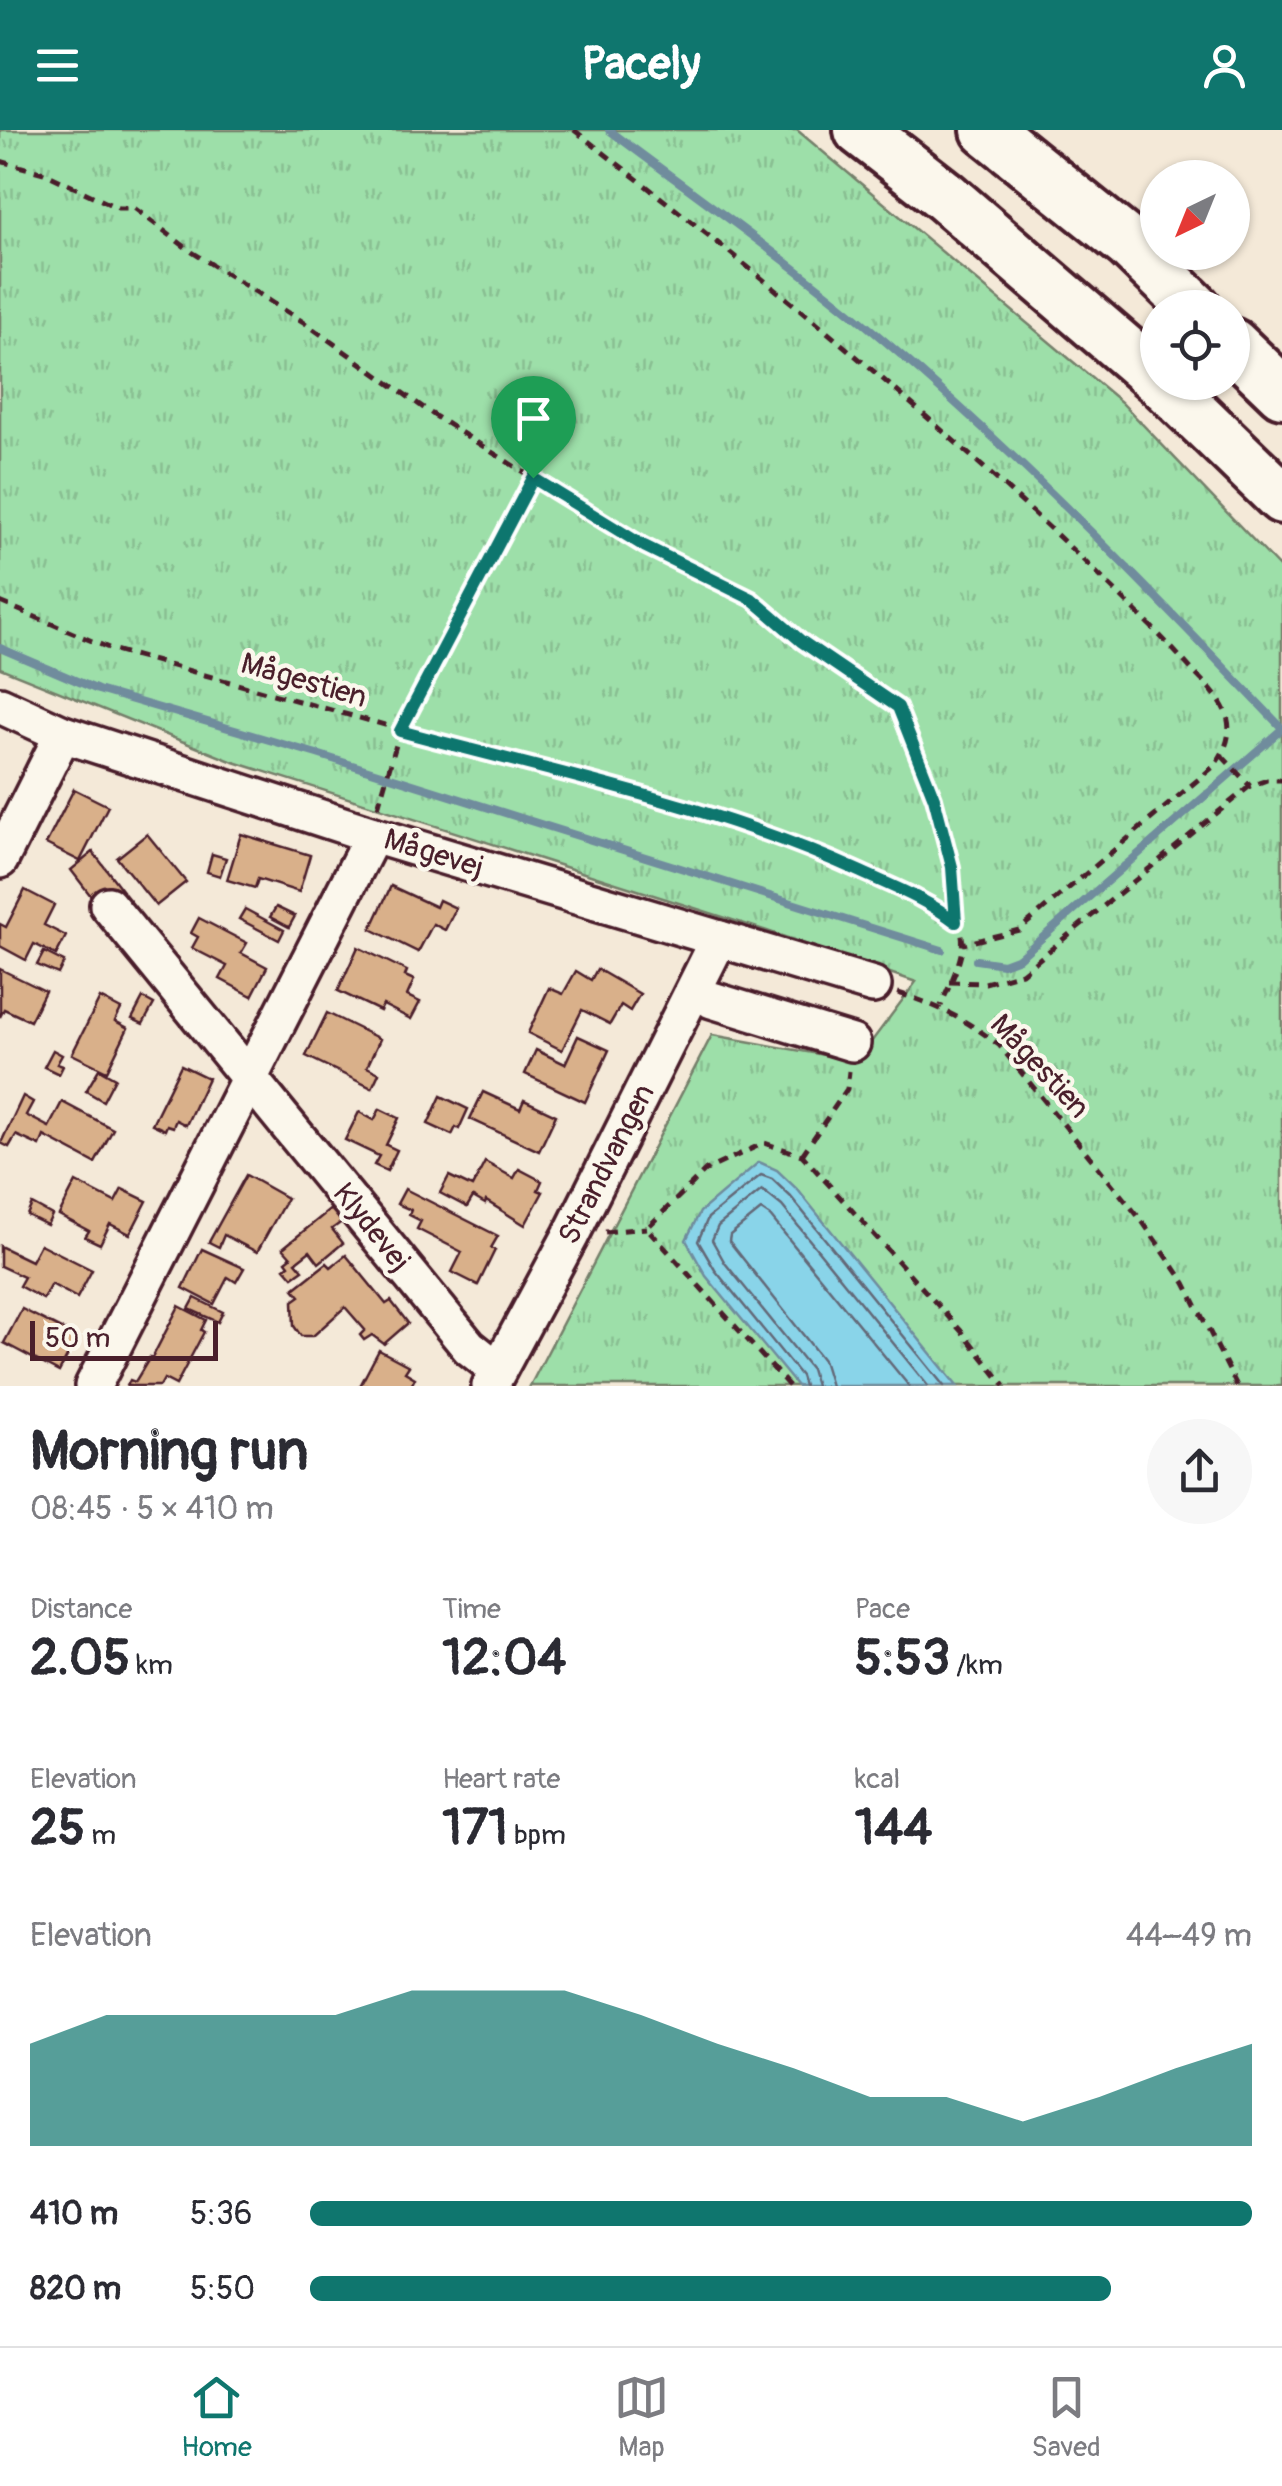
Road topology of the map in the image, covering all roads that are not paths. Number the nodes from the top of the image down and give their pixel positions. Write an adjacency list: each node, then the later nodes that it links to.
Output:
1 (860, 130): 5 (highway)
2 (987, 130): 3 (highway)
3 (1176, 290)
4 (1250, 361): 6 (highway)
5 (1140, 364)
6 (1282, 392)
7 (1180, 400): 8 (highway)
8 (1282, 498)
9 (0, 706): 10 (street, Mågevej)
10 (63, 734): 11 (street, Mågevej); 12 (street)
11 (373, 834): 14 (street, Mågevej); 18 (street)
12 (0, 860)
13 (108, 904): 18 (street, Klydevej)
14 (719, 939): 15 (street, Mågevej); 19 (street, Strandvangen)
15 (873, 986)
16 (712, 1000): 17 (street)
17 (852, 1043)
18 (251, 1078): 19 (street, Klydevej); 20 (street)
19 (494, 1378)
20 (93, 1386)

